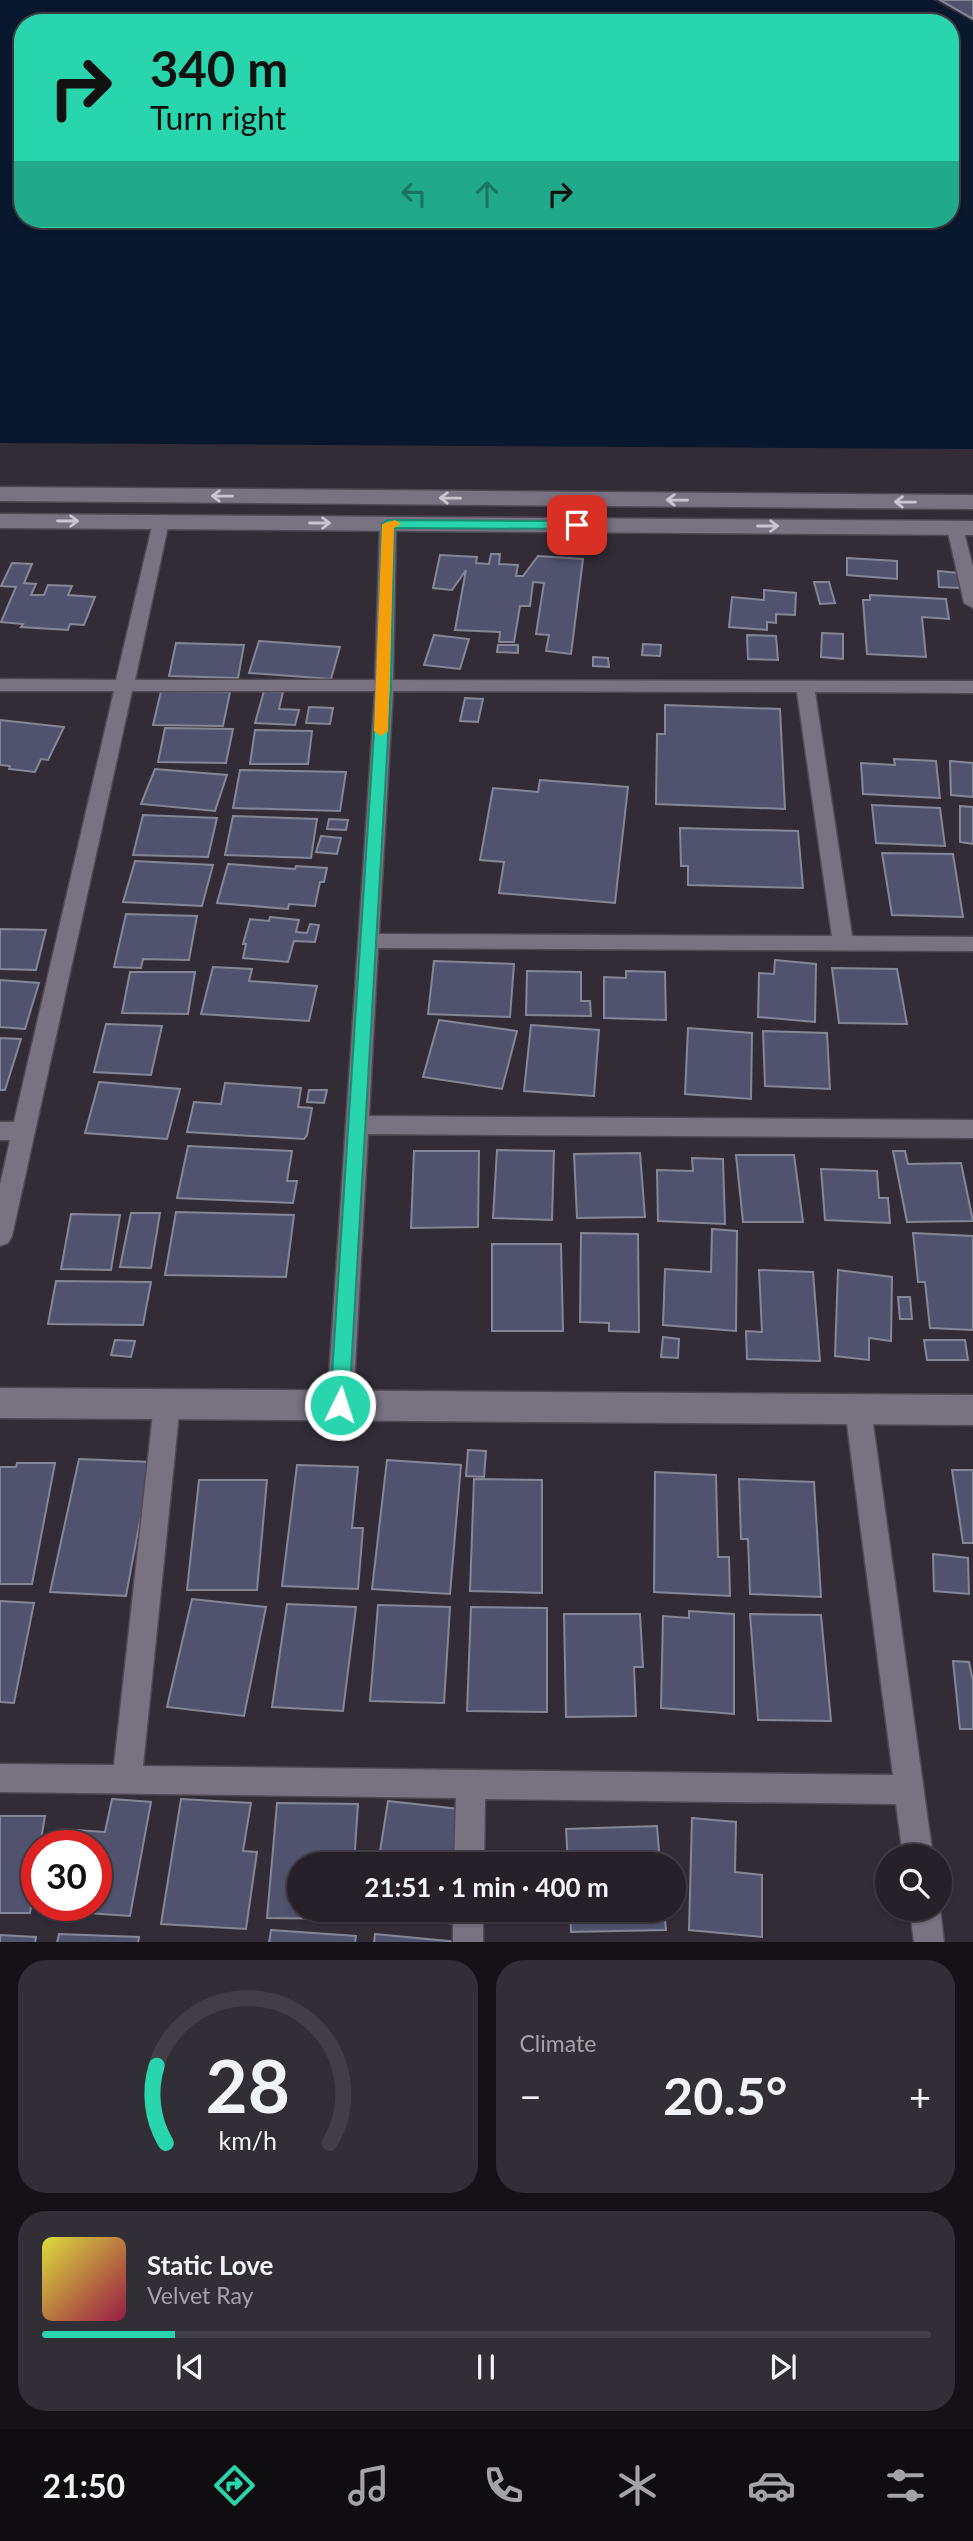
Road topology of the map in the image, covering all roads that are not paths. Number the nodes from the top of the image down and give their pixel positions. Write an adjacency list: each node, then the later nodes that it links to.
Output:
1 (0, 494): 2 (street, one-way to 1)
2 (973, 502)
3 (0, 521): 4 (street, one-way to 4)
4 (161, 522): 5 (street, one-way to 5); 9 (street)
5 (388, 524): 6 (street, one-way to 6); 10 (street)
6 (964, 528): 7 (street)
7 (973, 603)
8 (0, 685): 9 (street)
9 (124, 687): 10 (street); 19 (street)
10 (384, 687): 11 (street); 13 (street)
11 (805, 687): 12 (street); 14 (street)
12 (973, 687)
13 (368, 941): 14 (street); 16 (street)
14 (843, 943): 15 (street)
15 (973, 944)
16 (357, 1125): 17 (street); 23 (street)
17 (973, 1129)
18 (0, 1131): 19 (street)
19 (24, 1131): 20 (street)
20 (0, 1237)
21 (0, 1403): 22 (street)
22 (167, 1404): 23 (street); 27 (street)
23 (340, 1405): 24 (street)
24 (858, 1409): 25 (street); 29 (street)
25 (973, 1410)
26 (0, 1778): 27 (street)
27 (127, 1780): 28 (street)
28 (471, 1784): 29 (street); 31 (street)
29 (909, 1790): 30 (street)
30 (916, 1844)
31 (469, 1852)
32 (926, 1921): 35 (street)
33 (468, 1922): 34 (street)
34 (468, 1942)
35 (929, 1942)

